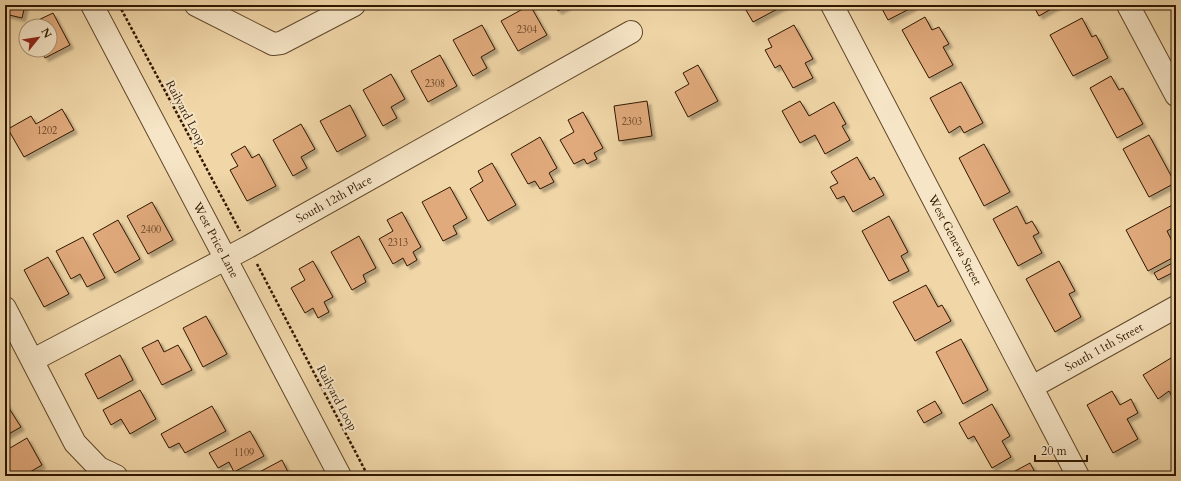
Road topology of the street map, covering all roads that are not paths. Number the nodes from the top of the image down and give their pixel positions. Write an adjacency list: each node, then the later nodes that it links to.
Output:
1 (92, 5): 8 (street, West Price Lane)
2 (196, 5): 3 (street)
3 (354, 5)
4 (832, 5): 12 (street, West Geneva Street)
5 (1128, 5): 7 (street)
6 (631, 32): 8 (street, South 12th Place)
7 (1176, 96)
8 (226, 258): 11 (street, South 12th Place); 14 (street, West Price Lane)
9 (1176, 307): 12 (street, South 11th Street)
10 (5, 308): 11 (street)
11 (33, 360): 13 (street)
12 (1032, 387): 15 (street, West Geneva Street)
13 (116, 476)
14 (340, 476)
15 (1078, 476)

